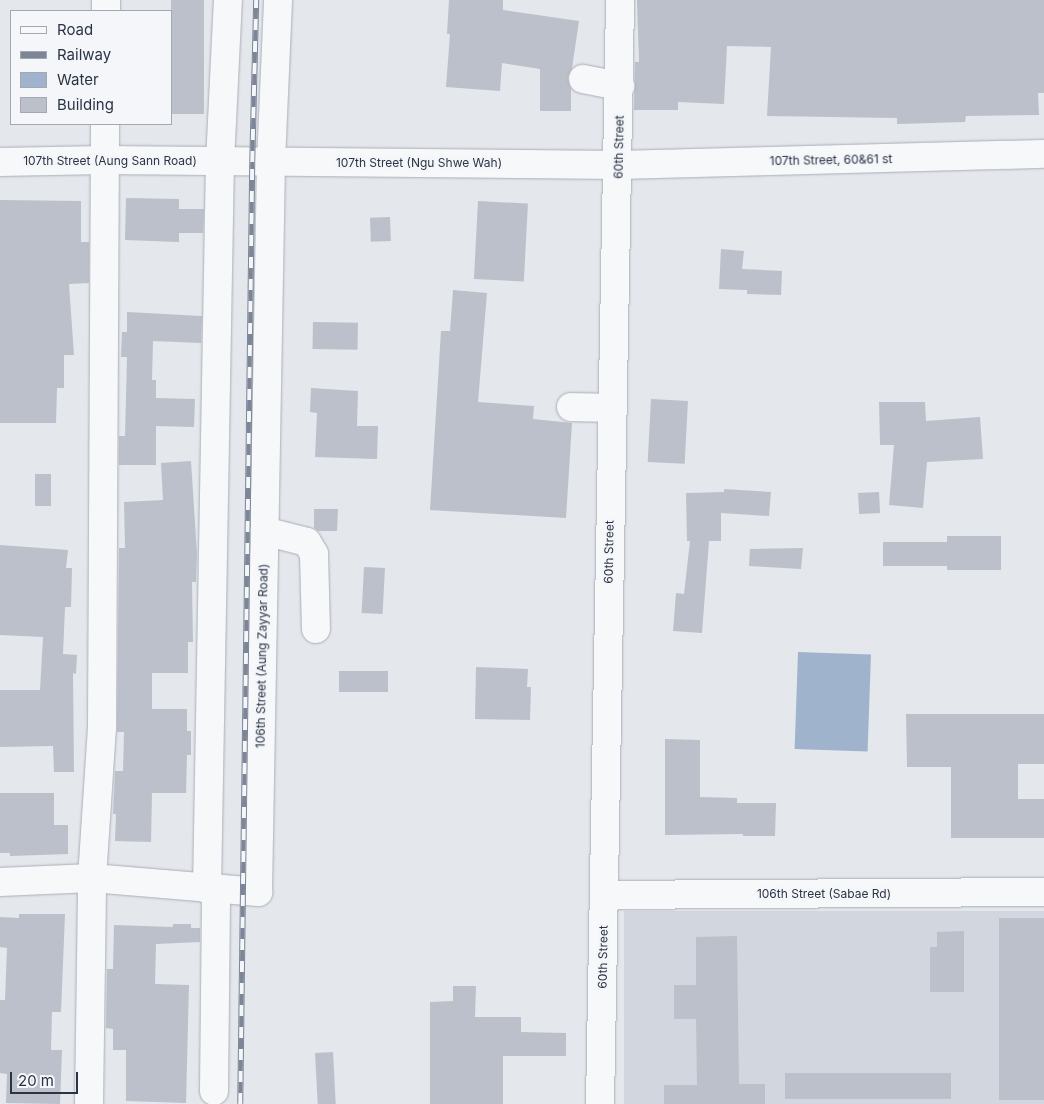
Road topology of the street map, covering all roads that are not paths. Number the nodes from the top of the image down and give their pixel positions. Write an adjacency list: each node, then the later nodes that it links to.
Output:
1 (228, 0): 10 (street)
2 (278, 0): 11 (street, 106th Street (Aung Zayyar Road))
3 (620, 0): 5 (street, 60th Street)
4 (583, 79): 5 (street)
5 (620, 86): 12 (street, 60th Street)
6 (105, 125): 8 (street)
7 (1044, 154): 12 (street, 107th Street, 60&61 st)
8 (104, 160): 9 (street, 107th Street (Aung Sann Road)); 10 (street, 107th Street (Aung Sann Road)); 17 (street)
9 (0, 162)
10 (220, 162): 11 (street, 107th Street (Ngu Shwe Wah)); 19 (street)
11 (271, 162): 12 (street, 107th Street (Ngu Shwe Wah)); 15 (street, 106th Street (Aung Zayyar Road))
12 (618, 165): 14 (street, 60th Street)
13 (571, 407): 14 (street)
14 (612, 408): 21 (street, 60th Street)
15 (264, 531): 16 (street); 19 (street, 106th Street (Aung Zayyar Road))
16 (316, 629)
17 (92, 878): 18 (street, 106th Street (Aung Zayyar Road)); 19 (street, 106th Street (Aung Zayyar Road)); 23 (street)
18 (0, 882)
19 (212, 889): 22 (street)
20 (1044, 892): 21 (street, 106th Street (Sabae Rd))
21 (604, 895): 24 (street, 60th Street)
22 (214, 1091)
23 (88, 1104)
24 (600, 1104)

